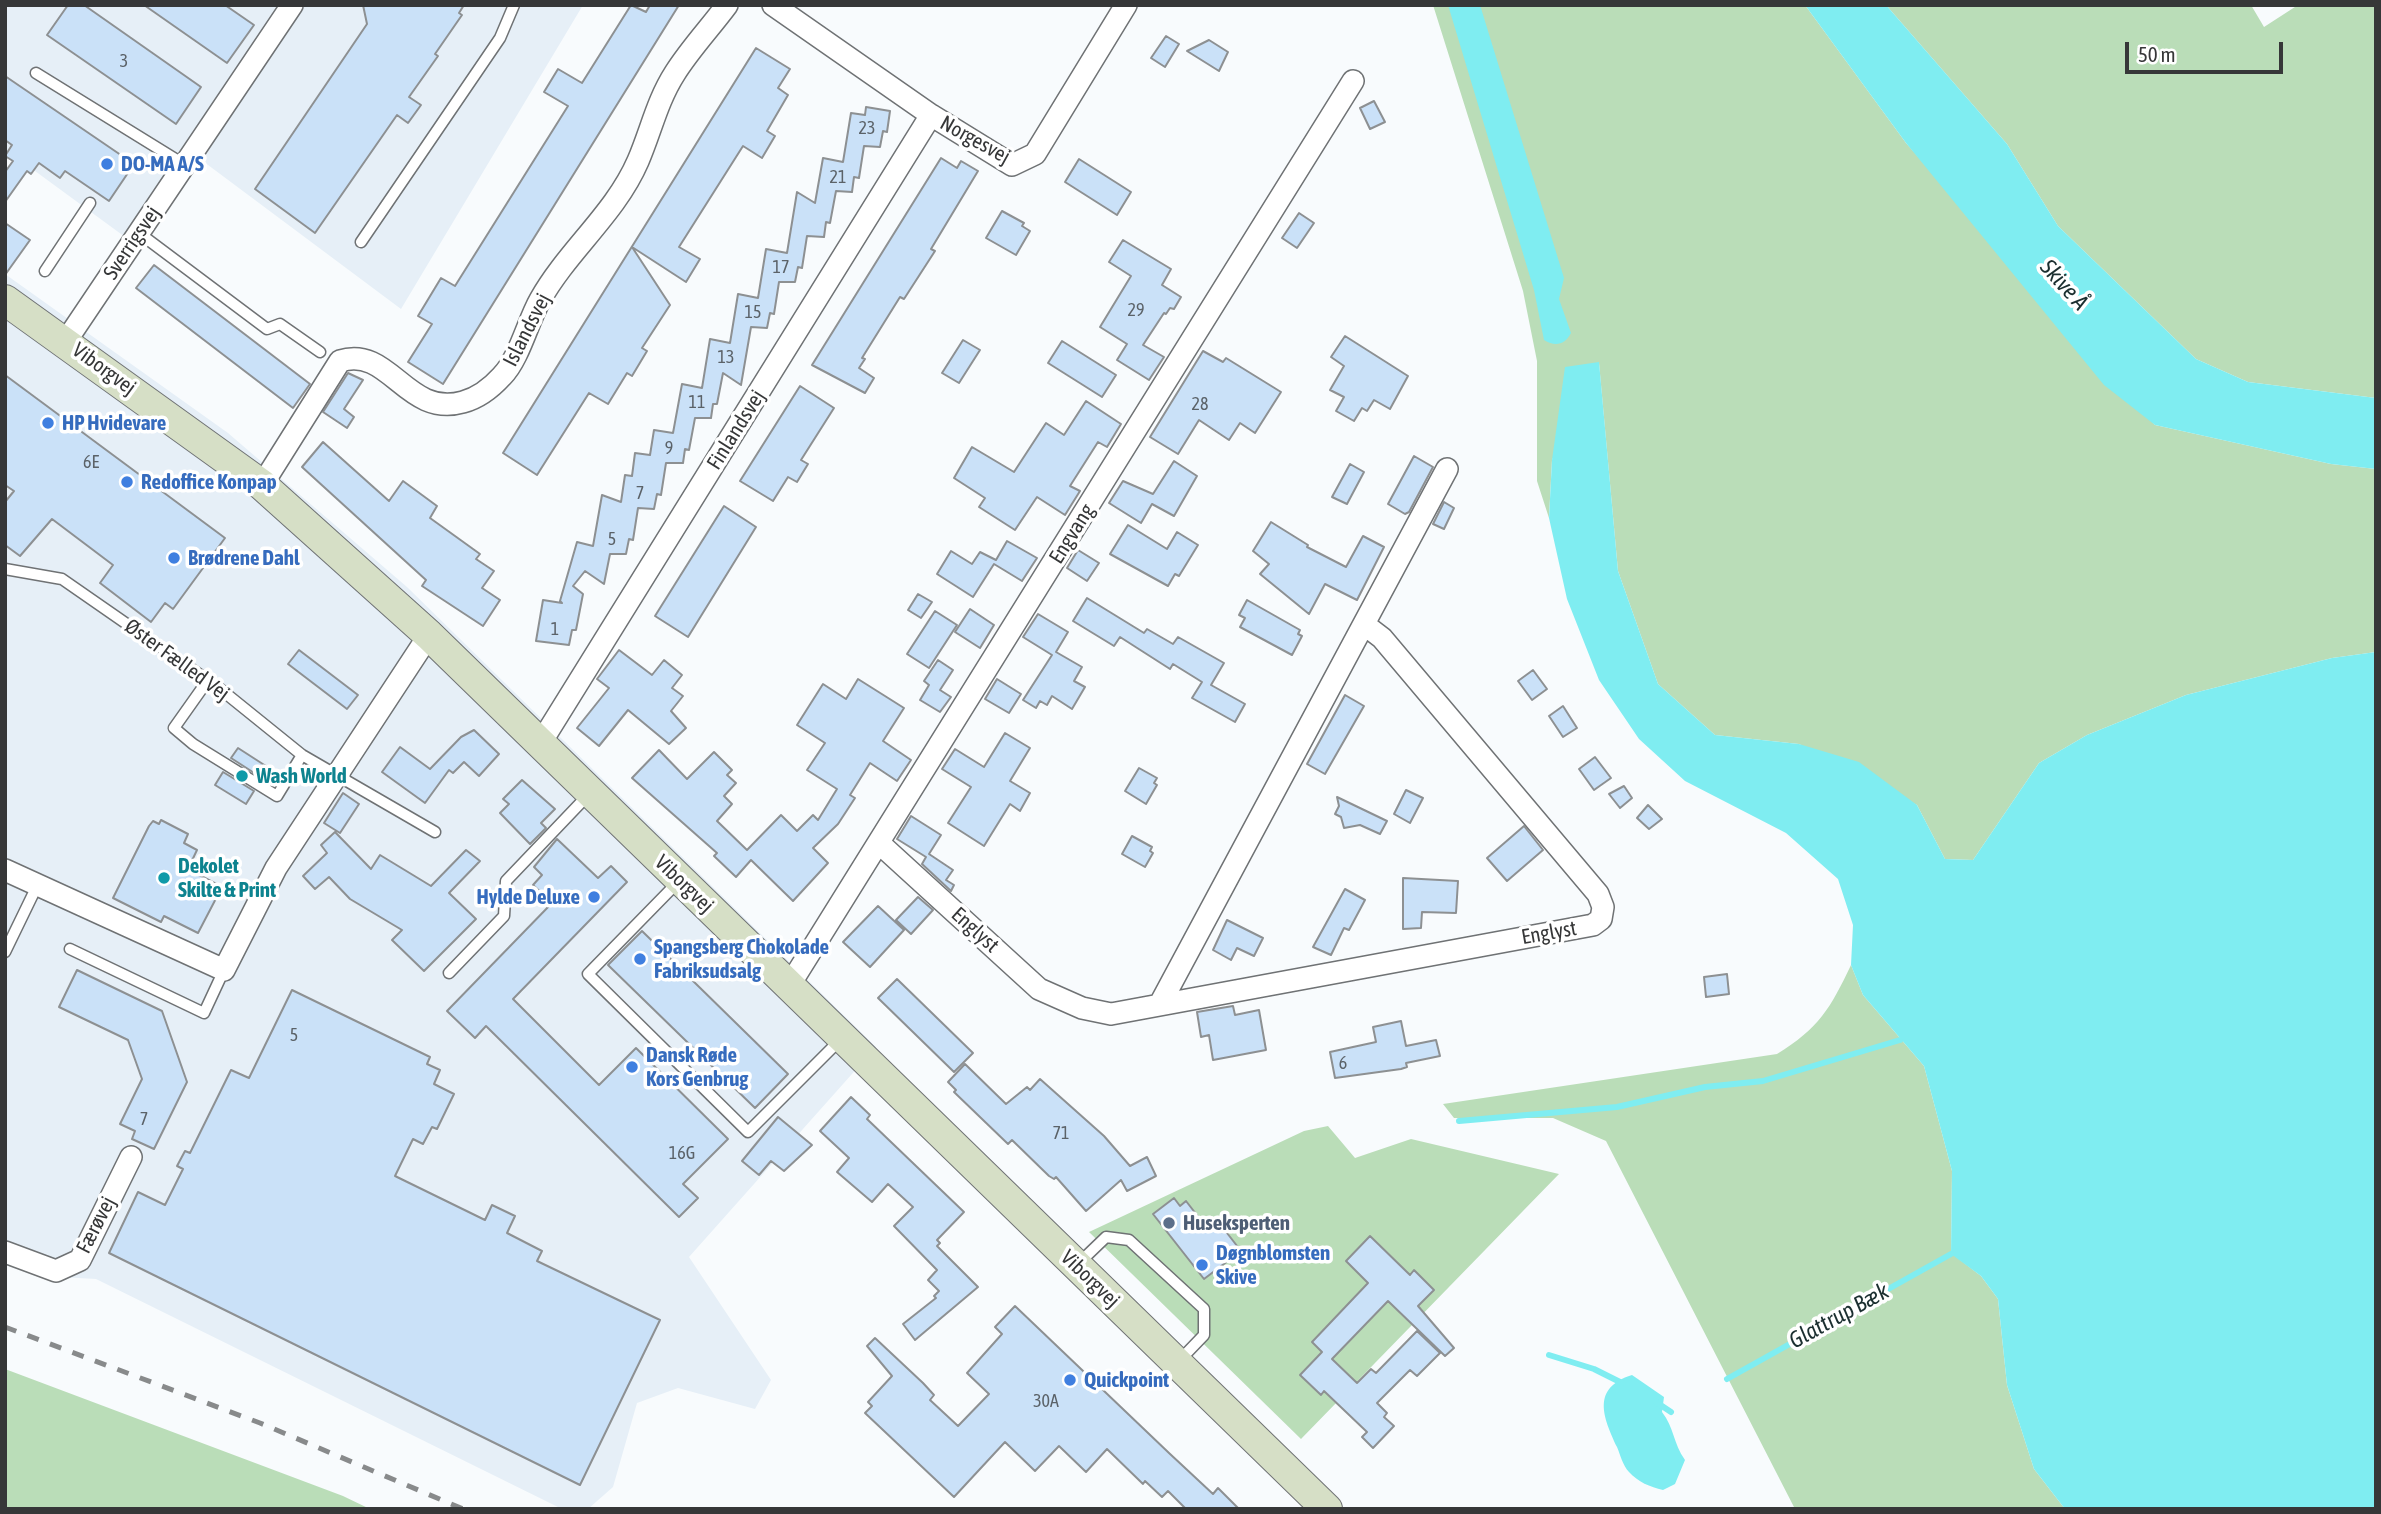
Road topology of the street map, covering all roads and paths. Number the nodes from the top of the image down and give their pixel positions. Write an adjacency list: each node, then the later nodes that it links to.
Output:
1 (292, 5): 9 (street, Sverrigsvej)
2 (514, 5): 12 (lane)
3 (727, 5): 18 (street, Islandsvej)
4 (773, 5): 8 (street, Norgesvej)
5 (1126, 5): 8 (street, Norgesvej)
6 (36, 73): 9 (lane)
7 (1353, 81): 28 (street, Engvang)
8 (931, 114): 23 (street, Finlandsvej)
9 (185, 165): 11 (street, Sverrigsvej)
10 (90, 203): 13 (lane)
11 (139, 233): 15 (street, Sverrigsvej); 16 (lane)
12 (361, 242)
13 (45, 271)
14 (5, 300): 15 (street, Viborgvej)
15 (66, 341): 18 (street, Viborgvej)
16 (320, 352)
17 (1447, 469): 20 (street)
18 (262, 485): 21 (street, Viborgvej)
19 (5, 569): 22 (lane, Øster Fælled Vej)
20 (1365, 625): 37 (street); 37 (street, Englyst)
21 (429, 635): 23 (street, Viborgvej); 25 (street)
22 (208, 680): 24 (lane, Øster Fælled Vej); 24 (lane)
23 (540, 744): 26 (street, Viborgvej)
24 (302, 755): 25 (lane, Øster Fælled Vej)
25 (338, 774): 27 (lane, Øster Fælled Vej); 34 (street)
26 (590, 793): 30 (street, Viborgvej); 35 (lane)
27 (435, 832)
28 (879, 843): 36 (street, Engvang); 37 (street, Englyst)
29 (5, 870): 31 (street)
30 (680, 880): 36 (street, Viborgvej); 38 (lane)
31 (37, 886): 33 (lane); 34 (street)
32 (70, 949): 34 (lane)
33 (5, 952)
34 (225, 971)
35 (449, 973)
36 (789, 986): 38 (street, Viborgvej)
37 (1160, 1004)
38 (842, 1038): 41 (street, Viborgvej)
39 (131, 1157): 40 (street, Færøvej)
40 (5, 1252)
41 (1076, 1265): 42 (street, Viborgvej); 42 (lane)
42 (1177, 1363): 43 (street, Viborgvej)
43 (1327, 1509)

